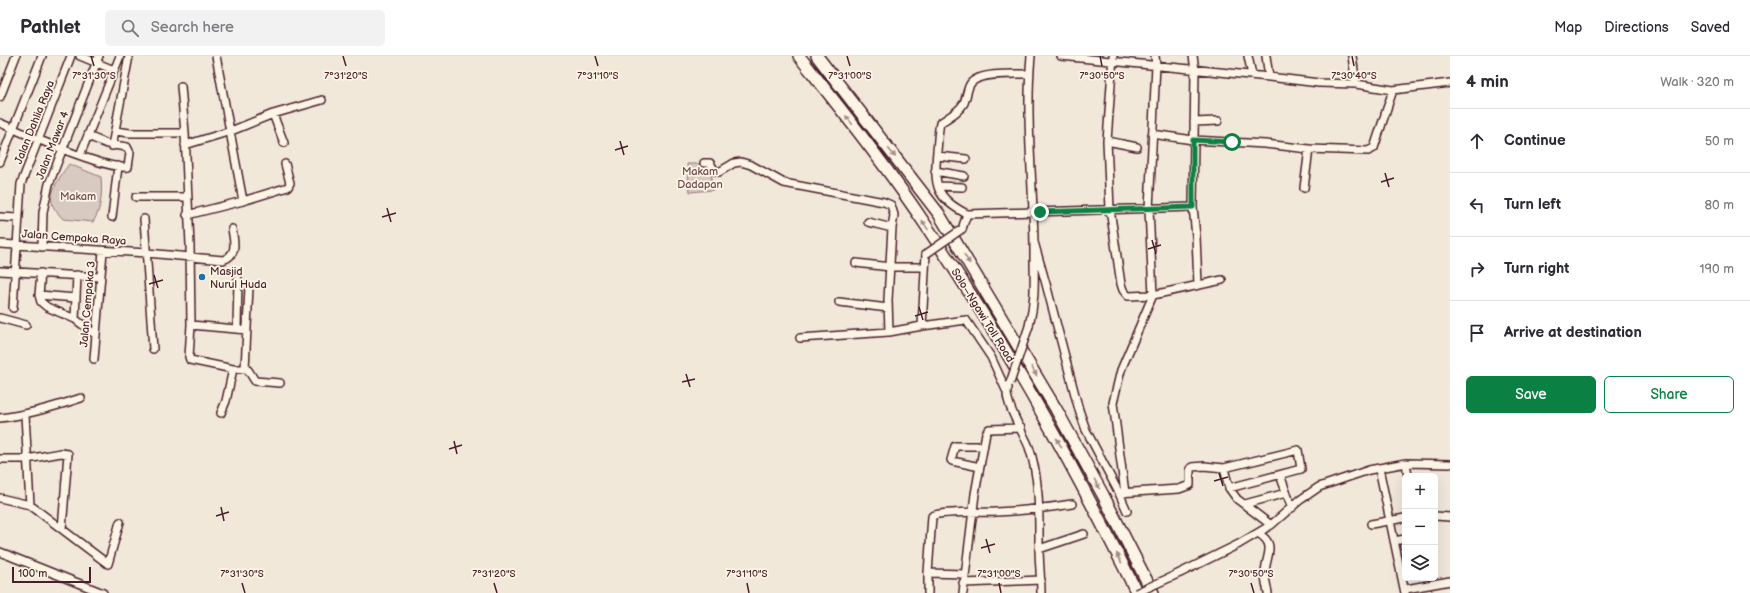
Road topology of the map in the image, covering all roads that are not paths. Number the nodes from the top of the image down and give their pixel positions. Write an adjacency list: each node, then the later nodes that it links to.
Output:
1 (16, 56): 29 (street)
2 (42, 56): 35 (street)
3 (71, 56): 41 (street, Jalan Dahlia Raya)
4 (80, 56): 17 (street)
5 (120, 56): 20 (street)
6 (129, 56): 36 (street)
7 (216, 56): 37 (street)
8 (799, 56): 171 (highway, Solo–Ngawi Toll Road, one-way to 8)
9 (817, 56): 172 (highway, Solo–Ngawi Toll Road, one-way to 172)
10 (1031, 56): 22 (street)
11 (1061, 56): 18 (street)
12 (1155, 56): 19 (street)
13 (1193, 56): 21 (street)
14 (1248, 56): 23 (street)
15 (1266, 56): 24 (street)
16 (1352, 56): 26 (street)
17 (98, 59): 20 (street); 48 (street, Jalan Mawar 4)
18 (1113, 59): 19 (street); 43 (street)
19 (1156, 65): 21 (street); 39 (street)
20 (114, 70): 40 (street)
21 (1195, 70): 23 (street); 33 (street)
22 (1029, 74): 51 (street); 68 (street)
23 (1252, 75): 24 (street)
24 (1270, 77): 26 (street)
25 (1450, 83): 28 (street)
26 (1356, 84): 28 (street)
27 (181, 86): 38 (street)
28 (1393, 90): 49 (street)
29 (0, 97)
30 (322, 100): 31 (street)
31 (273, 114): 37 (street); 44 (street)
32 (1218, 121): 33 (street)
33 (1194, 122): 42 (street)
34 (0, 124): 35 (street)
35 (14, 129): 41 (street); 53 (street)
36 (115, 131): 38 (street); 46 (street)
37 (231, 131): 45 (street); 64 (street)
38 (185, 133): 45 (street)
39 (1152, 134): 42 (street); 67 (street)
40 (88, 136): 46 (street); 50 (street)
41 (39, 139): 48 (street); 73 (street, Jalan Dahlia Raya)
42 (1193, 140): 49 (street); 65 (street)
43 (1107, 141): 47 (street); 66 (street)
44 (284, 143)
45 (185, 145): 63 (street)
46 (112, 146): 56 (street)
47 (1137, 147)
48 (62, 148): 50 (street); 81 (street, Jalan Mawar 4)
49 (1309, 149): 61 (street)
50 (80, 155): 56 (street)
51 (937, 156): 52 (street); 57 (street)
52 (966, 159)
53 (0, 162)
54 (704, 163): 76 (street)
55 (285, 164): 64 (street)
56 (118, 166): 72 (street)
57 (935, 171): 58 (street); 59 (street)
58 (964, 176)
59 (938, 186): 60 (street); 69 (street)
60 (962, 187)
61 (1304, 188)
62 (136, 197): 63 (street)
63 (187, 197): 70 (street)
64 (243, 201): 70 (street)
65 (1193, 207): 67 (street); 95 (street)
66 (1110, 209): 67 (street); 68 (street); 98 (street)
67 (1149, 209): 98 (street)
68 (1034, 213): 69 (street); 78 (street)
69 (967, 214): 87 (street, bridge)
70 (187, 216): 84 (street)
71 (0, 217): 73 (street)
72 (112, 217)
73 (18, 218): 80 (street, Jalan Dahlia Raya)
74 (144, 219): 83 (street)
75 (868, 222): 76 (street)
76 (892, 228): 86 (street)
77 (232, 229): 84 (street, Jalan Cempaka Raya)
78 (1034, 242): 118 (street, bridge); 135 (street)
79 (0, 244): 80 (street, Jalan Cempaka Raya)
80 (16, 244): 81 (street, Jalan Cempaka Raya); 89 (street, Jalan Dahlia Raya)
81 (42, 247): 82 (street, Jalan Cempaka Raya)
82 (103, 251): 83 (street, Jalan Cempaka Raya); 92 (street, Jalan Cempaka 3)
83 (147, 253): 84 (street, Jalan Cempaka Raya); 113 (street)
84 (190, 257): 106 (street)
85 (856, 262): 86 (street)
86 (890, 267): 87 (street); 102 (street)
87 (925, 267): 107 (street)
88 (0, 271): 89 (street)
89 (15, 272): 90 (street); 101 (street, Jalan Dahlia Raya)
90 (41, 273): 91 (street); 97 (street)
91 (77, 275): 92 (street); 99 (street)
92 (100, 277): 111 (street, Jalan Cempaka 3)
93 (238, 279): 108 (street)
94 (1222, 280): 95 (street)
95 (1198, 285): 98 (street)
96 (249, 287): 109 (street)
97 (39, 295): 99 (street); 104 (street)
98 (1153, 295): 135 (street)
99 (76, 298): 104 (street)
100 (839, 302): 102 (street)
101 (13, 308)
102 (888, 308): 110 (street)
103 (0, 318): 105 (street)
104 (75, 318): 111 (street)
105 (26, 324)
106 (190, 325): 108 (street); 115 (street)
107 (922, 326): 110 (street); 118 (street)
108 (237, 329): 109 (street)
109 (247, 330): 116 (street)
110 (889, 332): 112 (street)
111 (96, 335): 114 (street, Jalan Cempaka 3)
112 (800, 338)
113 (153, 349)
114 (94, 359)
115 (233, 369): 116 (street); 120 (street)
116 (246, 369): 117 (street)
117 (280, 383)
118 (1006, 390): 123 (street)
119 (80, 398): 121 (street)
120 (221, 413)
121 (25, 415): 122 (street); 126 (street)
122 (0, 418)
123 (1021, 428): 124 (street); 142 (street)
124 (984, 446): 129 (street); 129 (street)
125 (0, 459): 126 (street)
126 (27, 459): 140 (street); 152 (street)
127 (1406, 464): 128 (street); 131 (street); 132 (street)
128 (1450, 464)
129 (980, 467): 144 (street)
130 (1224, 468): 133 (street); 134 (street); 135 (street)
131 (1379, 468): 141 (street); 148 (street)
132 (1408, 473)
133 (1280, 475): 134 (street); 136 (street)
134 (1230, 488): 139 (street)
135 (1122, 493): 143 (street)
136 (1286, 493): 139 (street); 141 (street)
137 (0, 498): 140 (street)
138 (1072, 504): 142 (street)
139 (1245, 504): 151 (street)
140 (30, 505): 152 (street)
141 (1292, 508): 151 (street)
142 (1039, 509): 144 (street); 157 (street)
143 (1127, 511)
144 (972, 514): 159 (street); 160 (street)
145 (1438, 516): 146 (street)
146 (1450, 517)
147 (1402, 519): 148 (street)
148 (1390, 521): 150 (street); 156 (street)
149 (120, 522): 152 (street)
150 (1371, 524)
151 (1271, 525): 153 (street)
152 (62, 530)
153 (1258, 533): 171 (street, bridge); 173 (street)
154 (1084, 534): 157 (street)
155 (1402, 540): 156 (street)
156 (1394, 541): 166 (street)
157 (1039, 548): 161 (street)
158 (0, 552): 167 (street)
159 (928, 573): 160 (street); 168 (street)
160 (965, 574): 165 (street)
161 (1041, 580): 165 (street); 170 (street)
162 (1431, 581): 166 (street)
163 (1438, 581): 164 (street)
164 (1450, 581)
165 (963, 583): 169 (street)
166 (1405, 591)
167 (103, 593)
168 (928, 593)
169 (962, 593)
170 (1041, 593)
171 (1137, 593)
172 (1153, 593)
173 (1268, 593)

